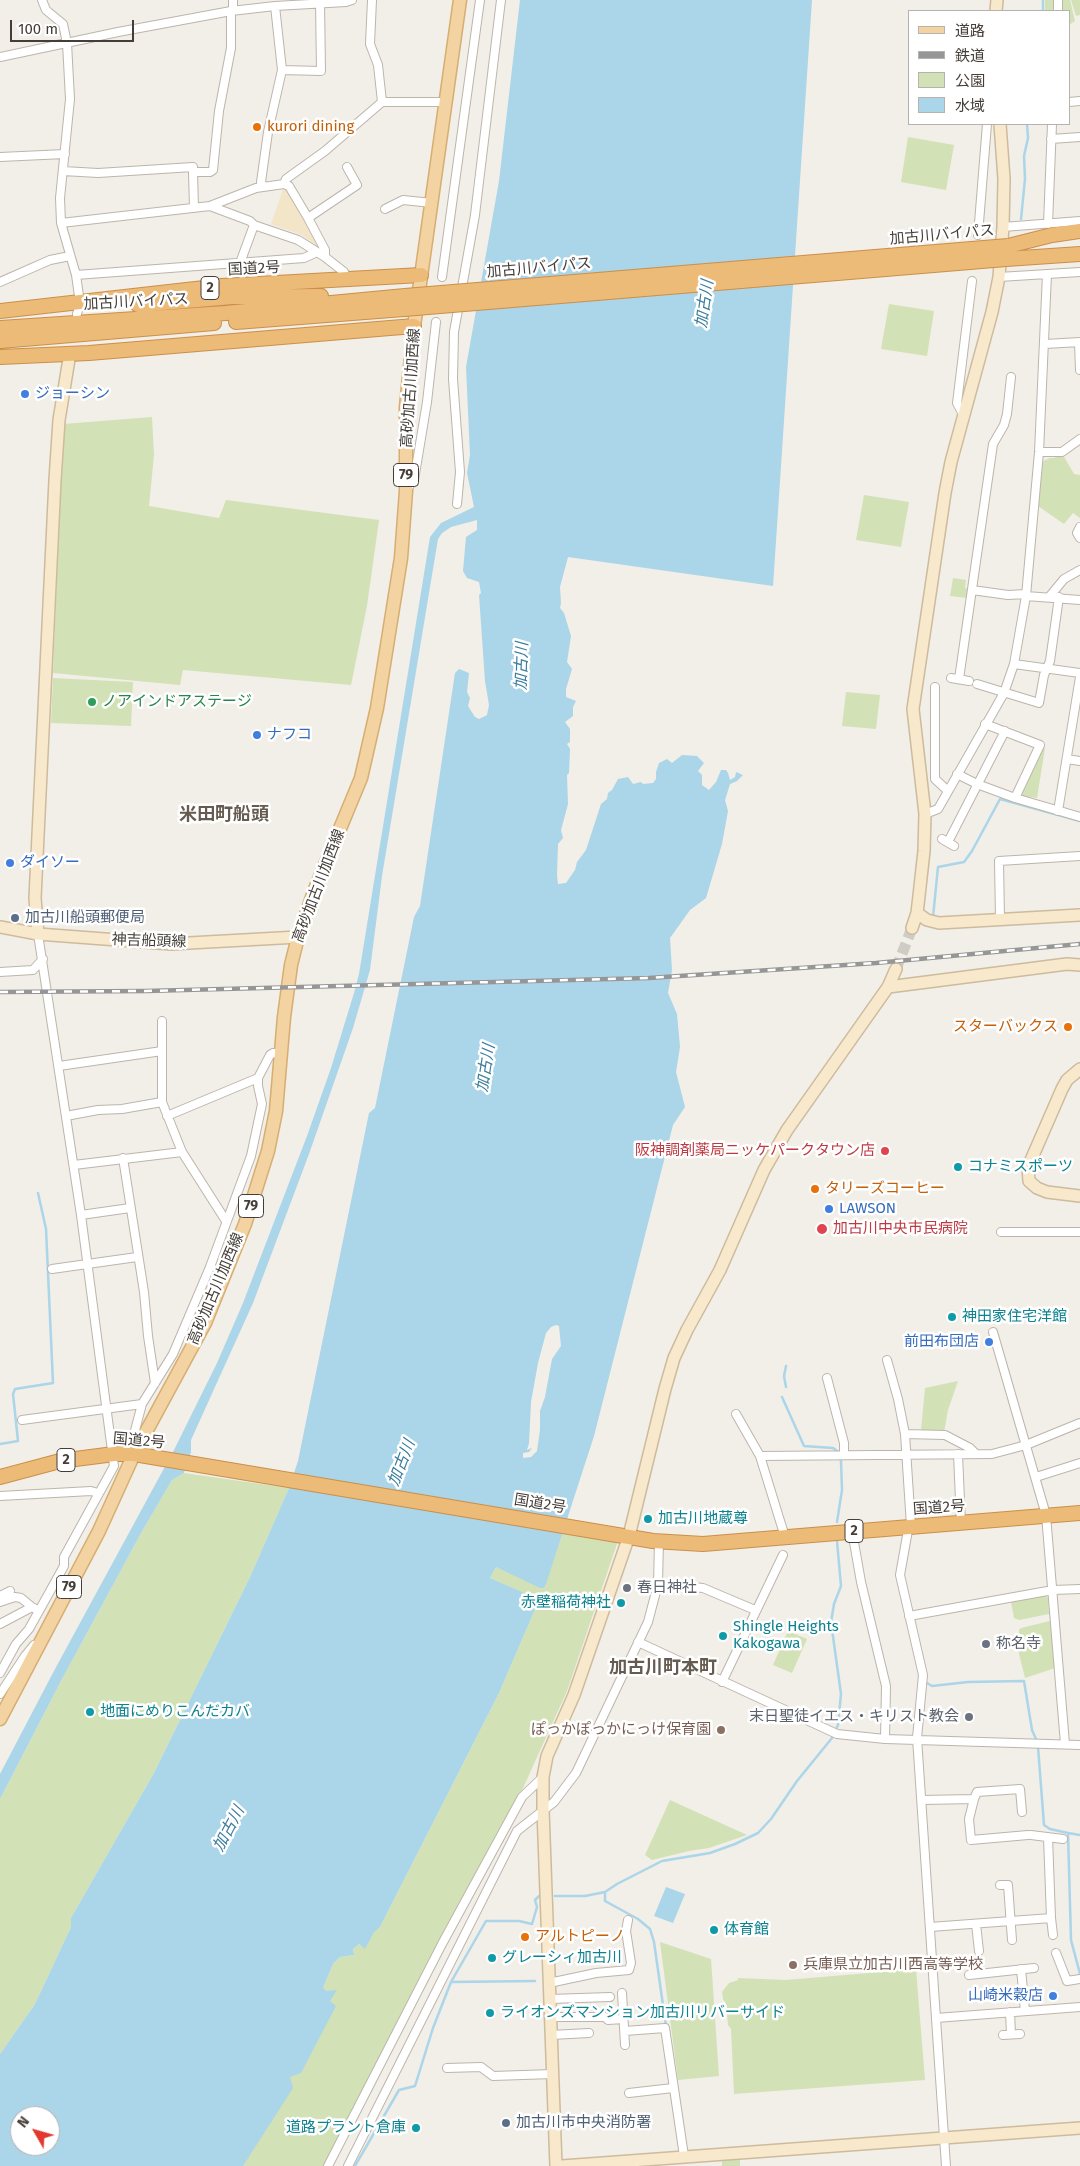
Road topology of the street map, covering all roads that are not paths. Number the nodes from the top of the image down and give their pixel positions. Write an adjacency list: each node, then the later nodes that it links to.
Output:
1 (42, 0): 12 (street)
2 (233, 0): 11 (street)
3 (352, 0): 8 (street)
4 (372, 0): 15 (street)
5 (460, 0): 16 (main road, 高砂加古川加西線 / 79)
6 (480, 0): 54 (street)
7 (501, 0): 80 (street)
8 (322, 2): 10 (street); 14 (street)
9 (252, 4): 10 (street); 11 (street)
10 (275, 6): 14 (street)
11 (232, 11): 12 (street); 31 (street)
12 (67, 43): 13 (street); 22 (street)
13 (0, 58)
14 (282, 70): 28 (street)
15 (382, 102): 16 (street); 27 (street)
16 (446, 102): 29 (main road, 高砂加古川加西線 / 79)
17 (987, 125): 40 (street)
18 (1000, 125): 38 (street)
19 (1052, 125): 21 (street)
20 (1080, 137): 21 (street)
21 (1051, 139): 36 (street)
22 (65, 154): 23 (street); 26 (street)
23 (0, 157)
24 (193, 167): 26 (street)
25 (347, 167): 33 (street)
26 (63, 171): 35 (street)
27 (284, 184): 28 (street); 33 (street)
28 (263, 186): 30 (street)
29 (432, 203): 32 (street); 52 (main road, 高砂加古川加西線 / 79)
30 (210, 206): 31 (street); 37 (street)
31 (194, 208): 35 (street)
32 (385, 209)
33 (308, 218): 46 (street)
34 (1080, 221): 36 (street)
35 (61, 223): 45 (street)
36 (1048, 224): 38 (street)
37 (254, 225): 43 (street); 49 (street)
38 (1003, 227): 55 (street)
39 (1080, 231): 42 (highway)
40 (978, 235)
41 (1080, 240): 42 (highway, 加古川バイパス / 2)
42 (1008, 246): 59 (highway, 加古川バイパス / 2, bridge)
43 (317, 252): 46 (street); 49 (street)
44 (1080, 254): 47 (highway, 加古川バイパス / 2)
45 (70, 256): 53 (street); 58 (street)
46 (325, 257): 56 (street)
47 (1050, 257): 48 (highway); 59 (highway, 加古川バイパス / 2, bridge)
48 (1080, 260)
49 (240, 263): 53 (street)
50 (1080, 272): 51 (street)
51 (1047, 274): 55 (street); 67 (street)
52 (421, 275): 56 (highway, 国道2号 / 2); 63 (main road, 高砂加古川加西線 / 79)
53 (76, 276): 60 (street)
54 (442, 277)
55 (998, 277): 74 (street)
56 (348, 280): 60 (highway, 国道2号 / 2)
57 (972, 281): 74 (street)
58 (0, 282)
59 (404, 302): 60 (highway); 64 (highway, 加古川バイパス / 2); 65 (highway, 加古川バイパス / 2); 68 (highway)
60 (78, 309): 61 (highway, 国道2号 / 2)
61 (0, 311)
62 (436, 322): 79 (street)
63 (414, 326): 68 (highway); 79 (main road, 高砂加古川加西線 / 79)
64 (0, 328)
65 (0, 341)
66 (1080, 342): 67 (street); 70 (street)
67 (1045, 344): 76 (street)
68 (71, 349): 69 (highway); 115 (street)
69 (0, 357)
70 (1080, 370)
71 (1011, 377): 73 (street)
72 (1000, 388): 73 (street)
73 (1010, 390): 78 (street)
74 (964, 416): 106 (street)
75 (1078, 444): 76 (street)
76 (1039, 452): 85 (street)
77 (980, 473): 78 (street)
78 (988, 475): 84 (street)
79 (406, 491): 116 (main road, 高砂加古川加西線 / 79)
80 (457, 504)
81 (1080, 527): 82 (street)
82 (1080, 538)
83 (1080, 570): 86 (street)
84 (972, 590): 85 (street); 92 (street)
85 (1026, 595): 86 (street); 88 (street)
86 (1055, 597): 87 (street); 89 (street)
87 (1080, 600)
88 (1014, 664): 89 (street); 96 (street)
89 (1046, 669): 90 (street); 96 (street)
90 (1080, 675): 99 (street)
91 (951, 678): 92 (street)
92 (959, 679): 93 (street)
93 (969, 680)
94 (977, 684): 96 (street)
95 (935, 687): 103 (street)
96 (1004, 693): 97 (street)
97 (985, 724): 98 (street); 101 (street)
98 (1005, 732): 102 (street); 104 (street)
99 (1067, 758): 100 (street); 105 (street)
100 (1080, 761)
101 (957, 774): 102 (street); 103 (street)
102 (979, 785): 104 (street); 108 (street)
103 (948, 791): 106 (street)
104 (1015, 798): 105 (street)
105 (1058, 811): 107 (street)
106 (925, 814): 110 (street)
107 (1080, 817)
108 (948, 842)
109 (1080, 856): 112 (street)
110 (917, 913): 112 (street); 114 (street)
111 (1080, 915): 112 (street)
112 (1000, 919)
113 (0, 927): 115 (street, 神吉船頭線)
114 (912, 928)
115 (38, 934): 116 (street, 神吉船頭線); 117 (street)
116 (298, 937): 124 (main road, 高砂加古川加西線 / 79)
117 (43, 960): 120 (street); 125 (street)
118 (1080, 965): 121 (street)
119 (896, 970): 121 (street)
120 (0, 972)
121 (888, 987): 171 (street)
122 (162, 1020): 123 (street)
123 (162, 1051): 125 (street); 128 (street)
124 (281, 1054): 127 (street); 155 (main road, 高砂加古川加西線 / 79)
125 (59, 1066): 129 (street)
126 (1080, 1069): 134 (street)
127 (258, 1078): 130 (street); 137 (street)
128 (162, 1102): 129 (street); 130 (street)
129 (66, 1116): 133 (street)
130 (167, 1116): 131 (street)
131 (182, 1152): 132 (street); 137 (street)
132 (123, 1158): 133 (street); 135 (street)
133 (74, 1164): 136 (street)
134 (1080, 1196)
135 (130, 1208): 136 (street); 140 (street)
136 (81, 1215): 141 (street)
137 (226, 1221): 146 (street)
138 (1001, 1232): 139 (street)
139 (1080, 1232)
140 (137, 1257): 141 (street); 146 (street)
141 (88, 1264): 142 (street); 148 (street)
142 (52, 1268)
143 (993, 1332): 153 (street)
144 (887, 1360): 152 (street)
145 (827, 1378): 156 (street)
146 (156, 1383): 147 (street)
147 (142, 1404): 148 (street); 155 (street)
148 (106, 1409): 150 (street); 154 (street)
149 (736, 1414): 159 (street)
150 (22, 1420)
151 (1080, 1424): 153 (street)
152 (905, 1434): 158 (street); 160 (street)
153 (1026, 1444): 158 (street); 163 (street)
154 (114, 1454): 155 (highway, 国道2号 / 2); 162 (highway, 国道2号 / 2); 164 (street)
155 (134, 1454): 171 (highway, 国道2号 / 2); 186 (main road, 高砂加古川加西線 / 79)
156 (844, 1454): 159 (street); 160 (street)
157 (958, 1454): 158 (street); 160 (street); 168 (street)
158 (976, 1454)
159 (760, 1456): 172 (street)
160 (907, 1456): 169 (street)
161 (1080, 1463): 163 (street)
162 (0, 1477)
163 (1036, 1477): 167 (street)
164 (98, 1493): 165 (street); 183 (street)
165 (0, 1496)
166 (1080, 1513): 167 (highway, 国道2号 / 2)
167 (1046, 1515): 168 (highway, 国道2号 / 2); 177 (street)
168 (961, 1523): 169 (highway, 国道2号 / 2)
169 (912, 1526): 170 (highway, 国道2号 / 2); 184 (street)
170 (852, 1531): 172 (highway, 国道2号 / 2); 192 (street)
171 (625, 1535): 173 (highway, 国道2号 / 2); 196 (street)
172 (785, 1537): 173 (highway, 国道2号 / 2)
173 (659, 1541): 175 (street)
174 (784, 1555): 182 (street)
175 (658, 1584): 182 (street); 187 (street)
176 (1080, 1589): 177 (street)
177 (1052, 1590): 184 (street); 194 (street)
178 (10, 1591): 179 (street)
179 (0, 1596)
180 (0, 1602): 181 (street)
181 (32, 1606): 183 (street); 185 (street)
182 (755, 1610): 189 (street)
183 (39, 1611): 188 (street)
184 (909, 1616): 193 (street)
185 (0, 1624)
186 (44, 1633): 190 (street); 191 (main road, 高砂加古川加西線 / 79)
187 (638, 1642): 189 (street); 199 (street)
188 (0, 1673)
189 (722, 1682): 192 (street)
190 (0, 1694)
191 (0, 1719)
192 (885, 1738): 193 (street)
193 (918, 1738): 194 (street); 198 (street)
194 (1065, 1744): 195 (street)
195 (1080, 1745)
196 (542, 1777): 199 (street); 240 (street)
197 (974, 1799): 198 (street); 200 (street); 201 (street)
198 (922, 1800): 208 (street)
199 (543, 1810): 217 (street); 241 (street)
200 (1022, 1812)
201 (1048, 1838): 202 (street); 204 (street)
202 (1063, 1839)
203 (1000, 1885): 206 (street)
204 (1051, 1918): 206 (street); 209 (street)
205 (628, 1920): 217 (street)
206 (1010, 1921): 207 (street); 210 (street)
207 (976, 1924): 208 (street); 211 (street)
208 (930, 1927): 225 (street)
209 (1053, 1935)
210 (1012, 1940)
211 (979, 1951)
212 (1056, 1953): 216 (street)
213 (1034, 1968): 214 (street)
214 (1021, 1970): 215 (street); 222 (street)
215 (969, 1975)
216 (1080, 1979)
217 (549, 1982): 220 (street)
218 (622, 1993): 226 (street)
219 (610, 1997): 220 (street)
220 (550, 1999): 224 (street)
221 (1080, 2007): 222 (street)
222 (1025, 2011): 223 (street)
223 (1010, 2012): 225 (street); 229 (street)
224 (550, 2017): 226 (street); 230 (street)
225 (936, 2018): 237 (street)
226 (624, 2019): 227 (street)
227 (625, 2031): 231 (street); 234 (street)
228 (589, 2033): 230 (street)
229 (1020, 2034)
230 (551, 2035): 233 (street)
231 (625, 2044)
232 (447, 2068): 233 (street)
233 (553, 2074): 242 (street)
234 (672, 2088): 235 (street); 238 (street)
235 (629, 2093)
236 (1080, 2128): 237 (street)
237 (944, 2137): 238 (street); 244 (street)
238 (681, 2159): 239 (street)
239 (647, 2163): 243 (street)
240 (328, 2166)
241 (348, 2166)
242 (556, 2166)
243 (562, 2166)
244 (946, 2166)

